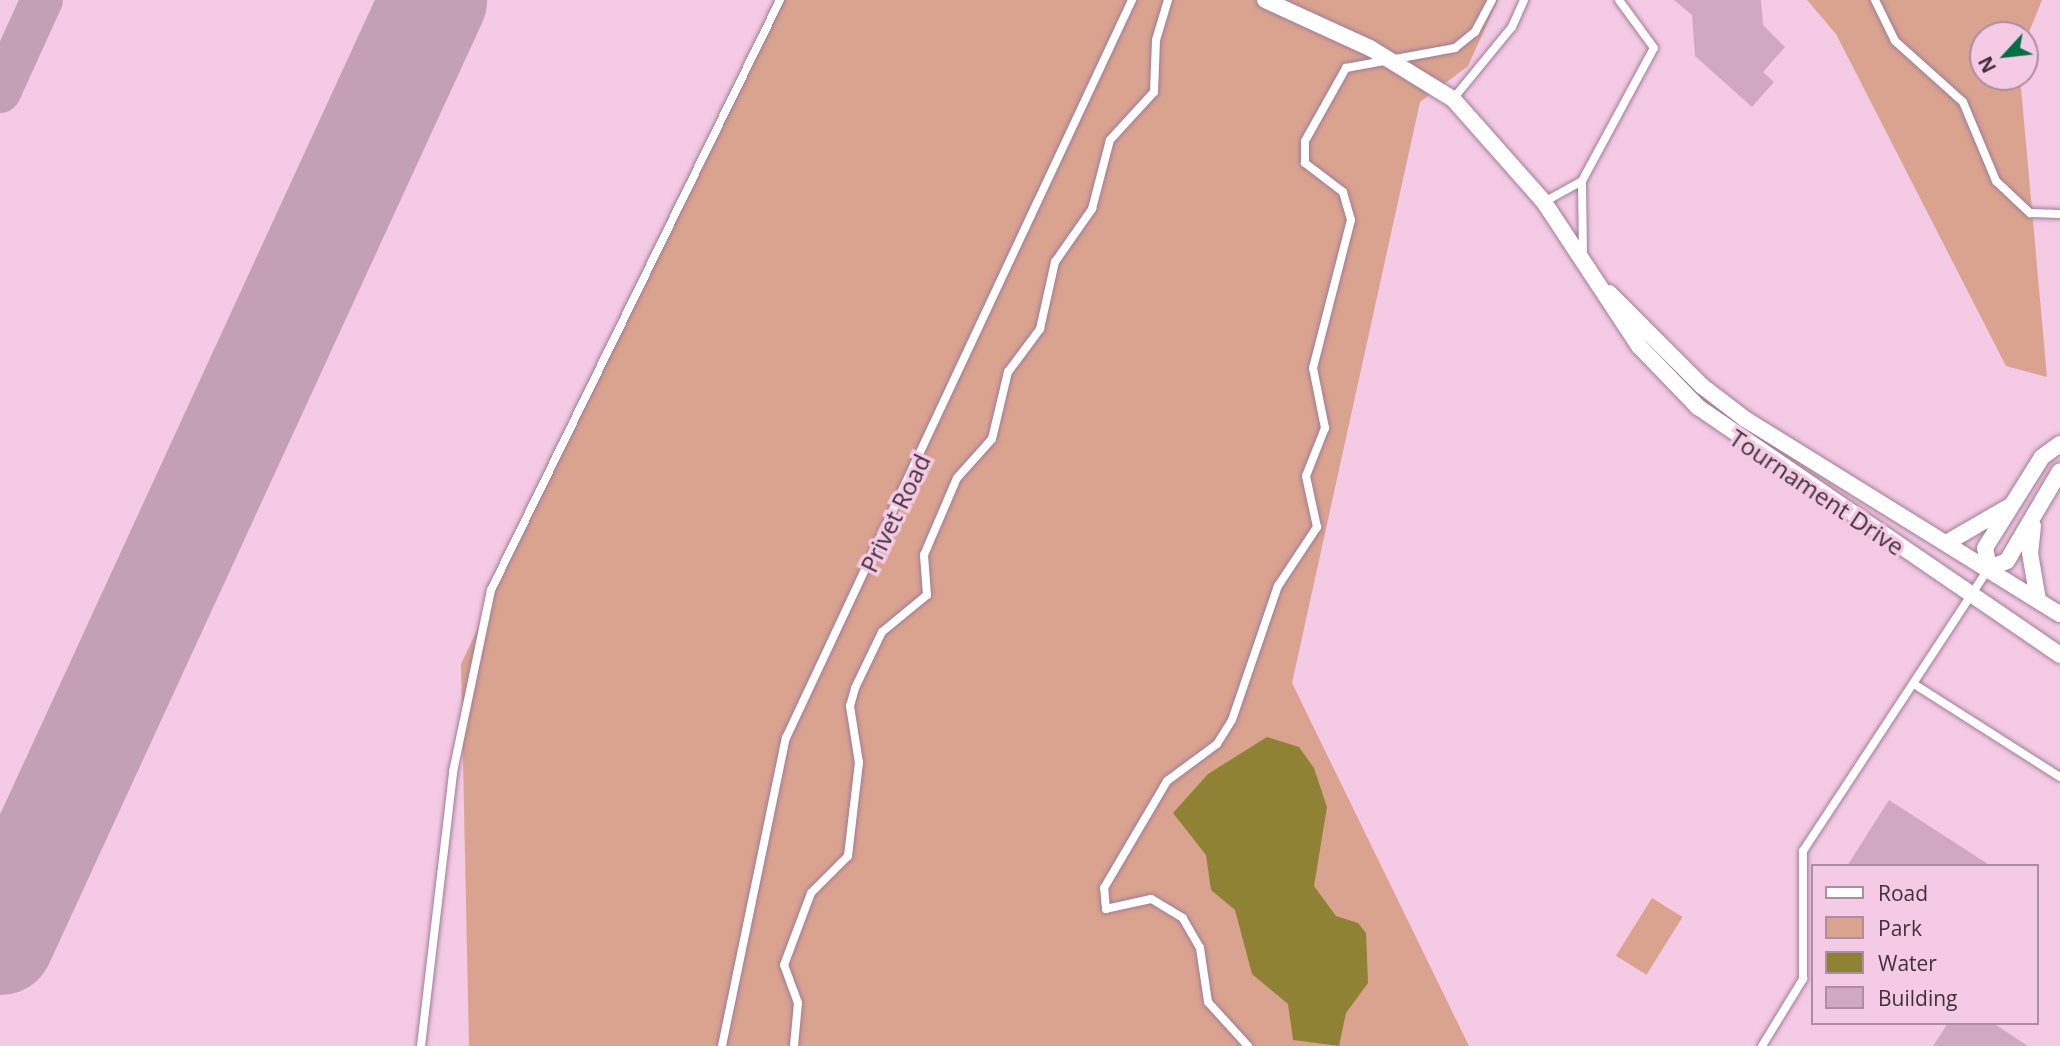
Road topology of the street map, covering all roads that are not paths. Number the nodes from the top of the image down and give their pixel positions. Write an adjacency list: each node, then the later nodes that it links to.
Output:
1 (780, 0): 28 (lane)
2 (1132, 0): 29 (lane, Privet Road)
3 (1168, 0): 30 (lane)
4 (1265, 0): 9 (street, Tournament Drive)
5 (1492, 0): 9 (lane)
6 (1524, 0): 10 (lane)
7 (1619, 0): 11 (lane)
8 (1875, 0): 13 (lane)
9 (1387, 58): 10 (street, Tournament Drive); 31 (lane)
10 (1454, 99): 12 (street, Tournament Drive)
11 (1582, 181): 12 (lane); 14 (lane)
12 (1544, 202): 14 (street, Tournament Drive)
13 (2060, 214)
14 (1584, 260): 15 (street, Tournament Drive)
15 (1609, 293): 20 (street, Tournament Drive); 22 (street, Tournament Drive)
16 (2059, 452): 18 (street)
17 (2060, 471): 19 (street)
18 (2015, 503): 20 (street); 21 (street)
19 (2035, 519): 21 (street); 23 (street)
20 (1948, 541): 21 (street, Tournament Drive)
21 (1989, 568): 22 (lane); 23 (street, Tournament Drive)
22 (1971, 595): 25 (street, Tournament Drive); 26 (lane)
23 (2038, 600): 24 (street, Tournament Drive)
24 (2060, 614)
25 (2060, 655)
26 (1914, 684): 27 (lane); 32 (lane)
27 (2060, 778)
28 (421, 1046)
29 (722, 1046)
30 (794, 1046)
31 (1248, 1046)
32 (1762, 1046)

